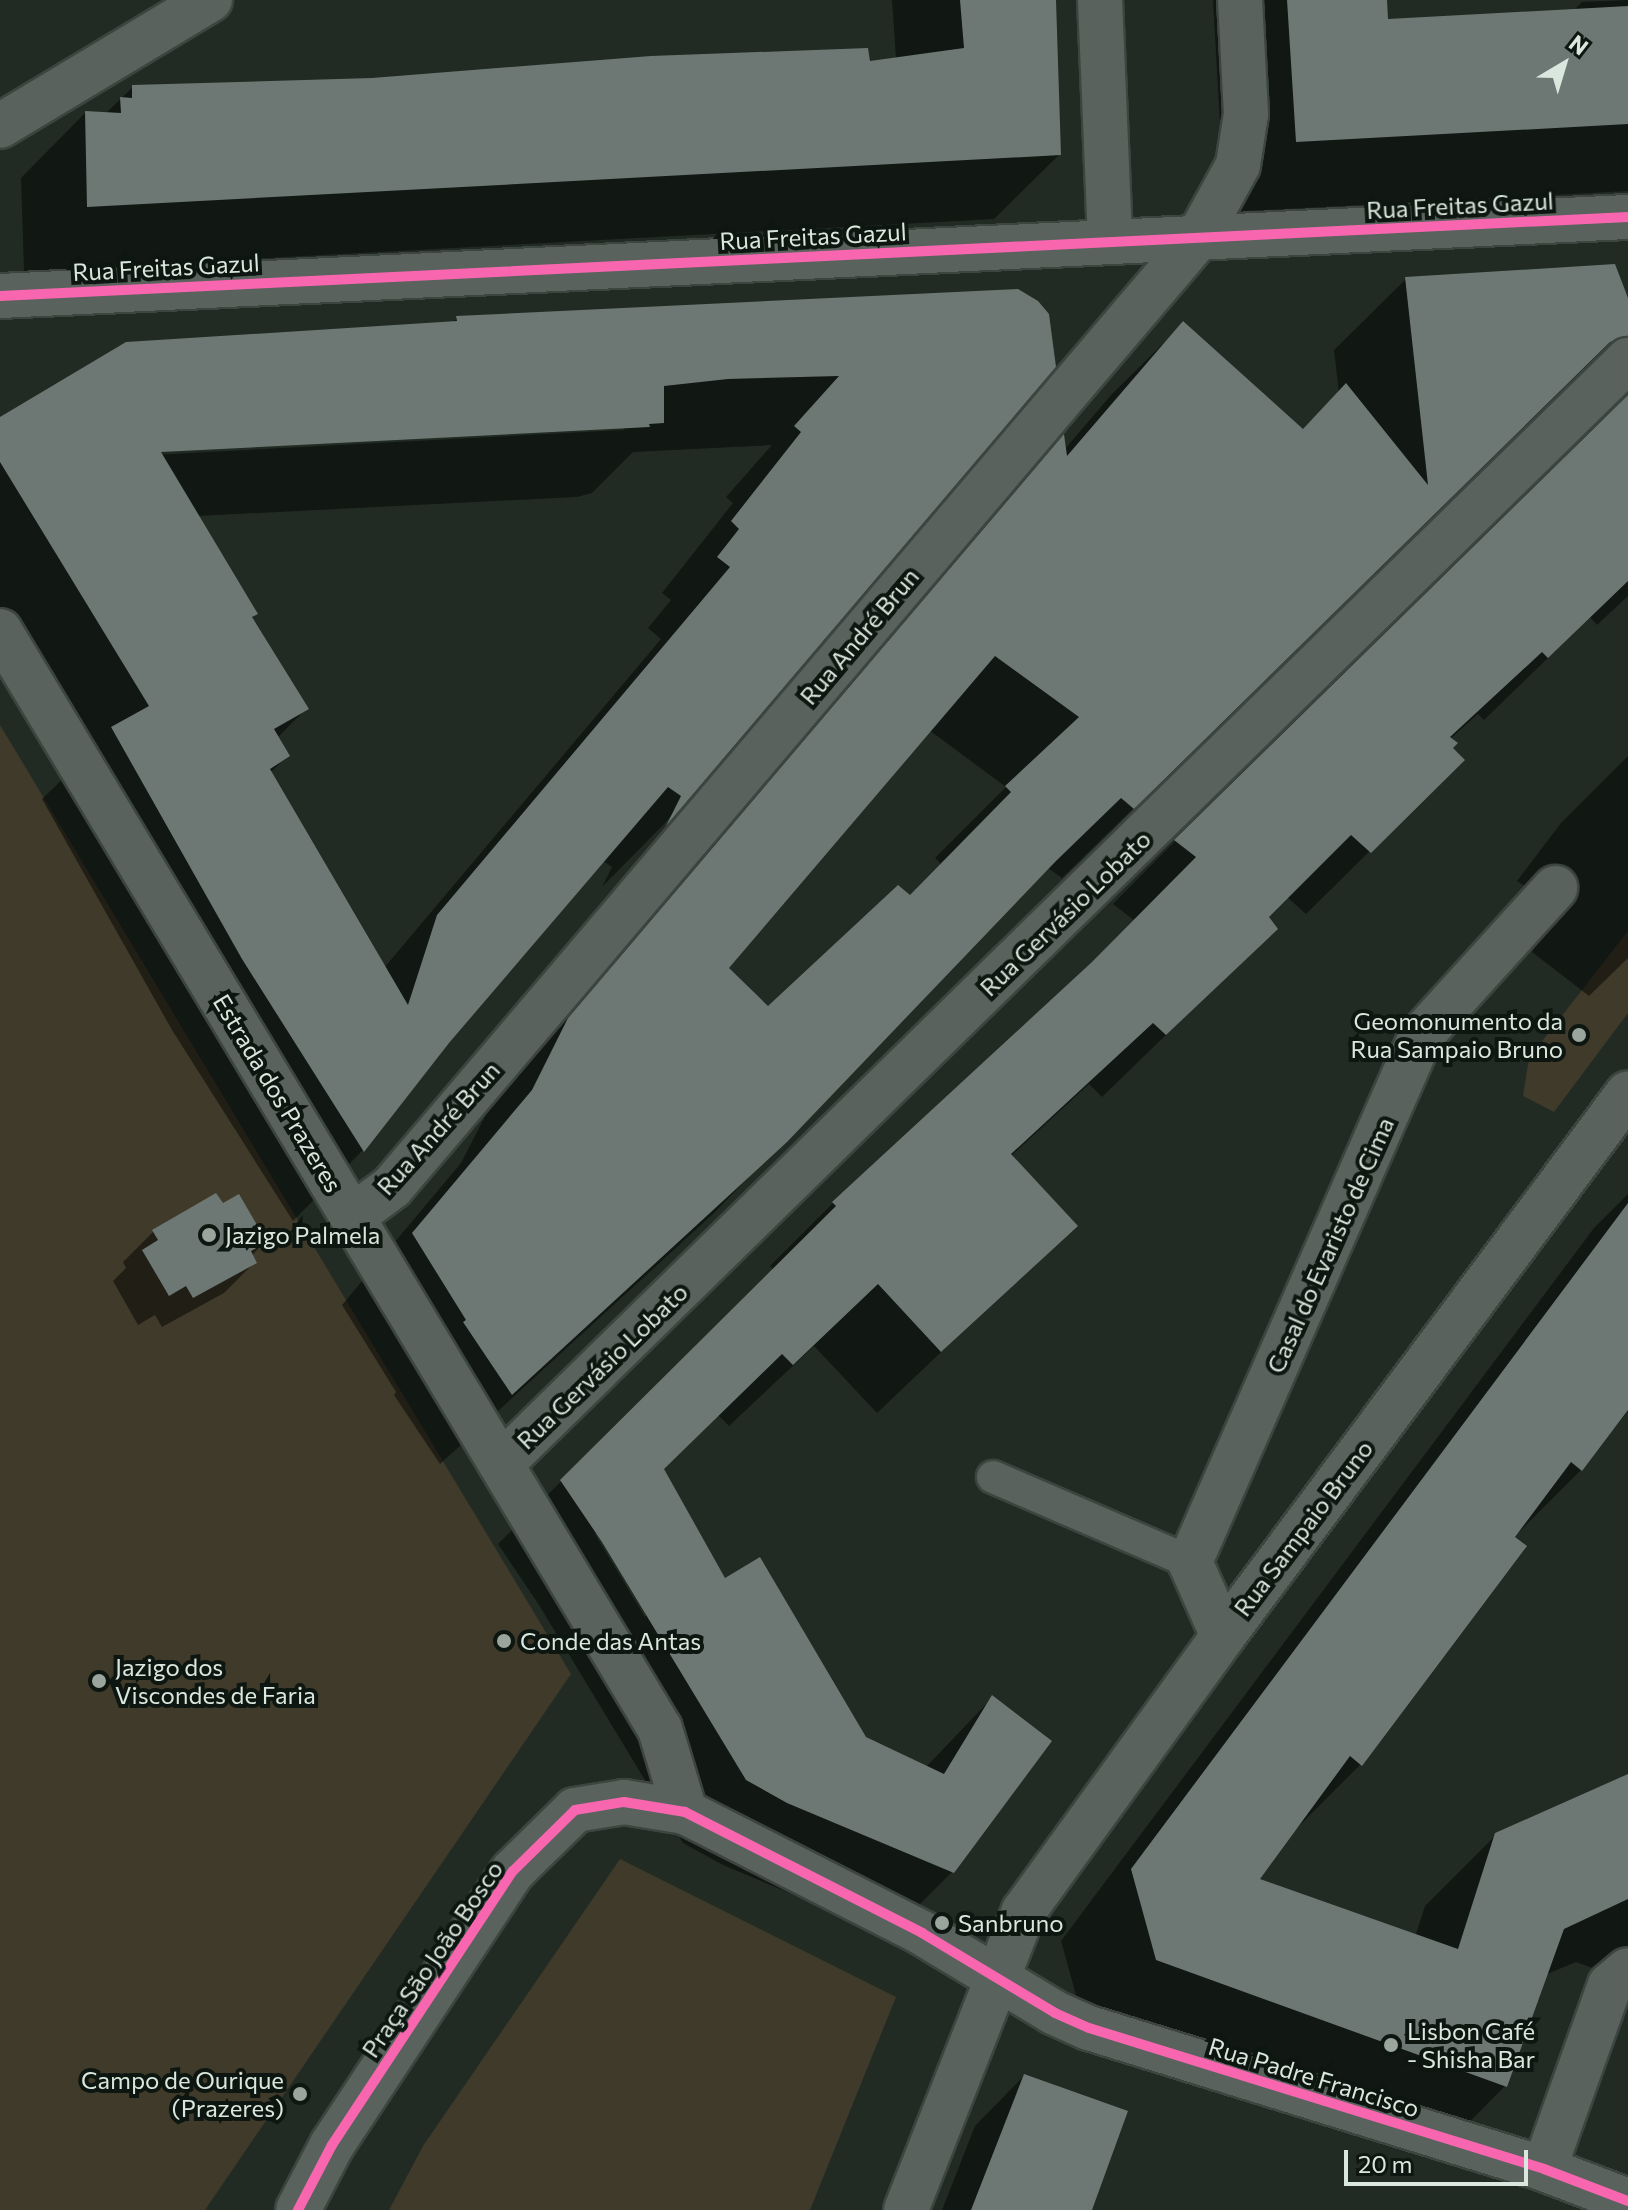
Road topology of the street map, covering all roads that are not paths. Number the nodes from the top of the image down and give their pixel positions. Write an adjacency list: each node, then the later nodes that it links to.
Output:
1 (210, 0): 4 (street)
2 (1100, 0): 7 (street)
3 (1240, 0): 6 (street, Rua André Brun)
4 (0, 126)
5 (1628, 217): 6 (street, Rua Freitas Gazul)
6 (1198, 238): 7 (street, Rua Freitas Gazul); 13 (street, Rua André Brun)
7 (1110, 242): 8 (street, Rua Freitas Gazul)
8 (0, 296)
9 (1628, 360): 14 (street, Rua Gervásio Lobato)
10 (0, 631): 13 (street, Estrada dos Prazeres)
11 (1555, 888): 16 (street, Casal do Evaristo de Cima)
12 (1628, 1093): 17 (street, Rua Sampaio Bruno)
13 (353, 1216): 14 (street, Estrada dos Prazeres)
14 (501, 1464): 18 (street, Estrada dos Prazeres)
15 (993, 1477): 16 (lane)
16 (1190, 1562): 17 (street)
17 (1223, 1636): 20 (street, Rua Sampaio Bruno)
18 (685, 1812): 20 (street, Praça São João Bosco); 23 (street, Praça São João Bosco)
19 (1628, 1970): 21 (street)
20 (997, 1975): 21 (street, Rua Padre Francisco); 24 (street, Rua Sampaio Bruno)
21 (1544, 2169): 22 (street, Rua Padre Francisco)
22 (1628, 2201)
23 (298, 2210)
24 (906, 2210)

